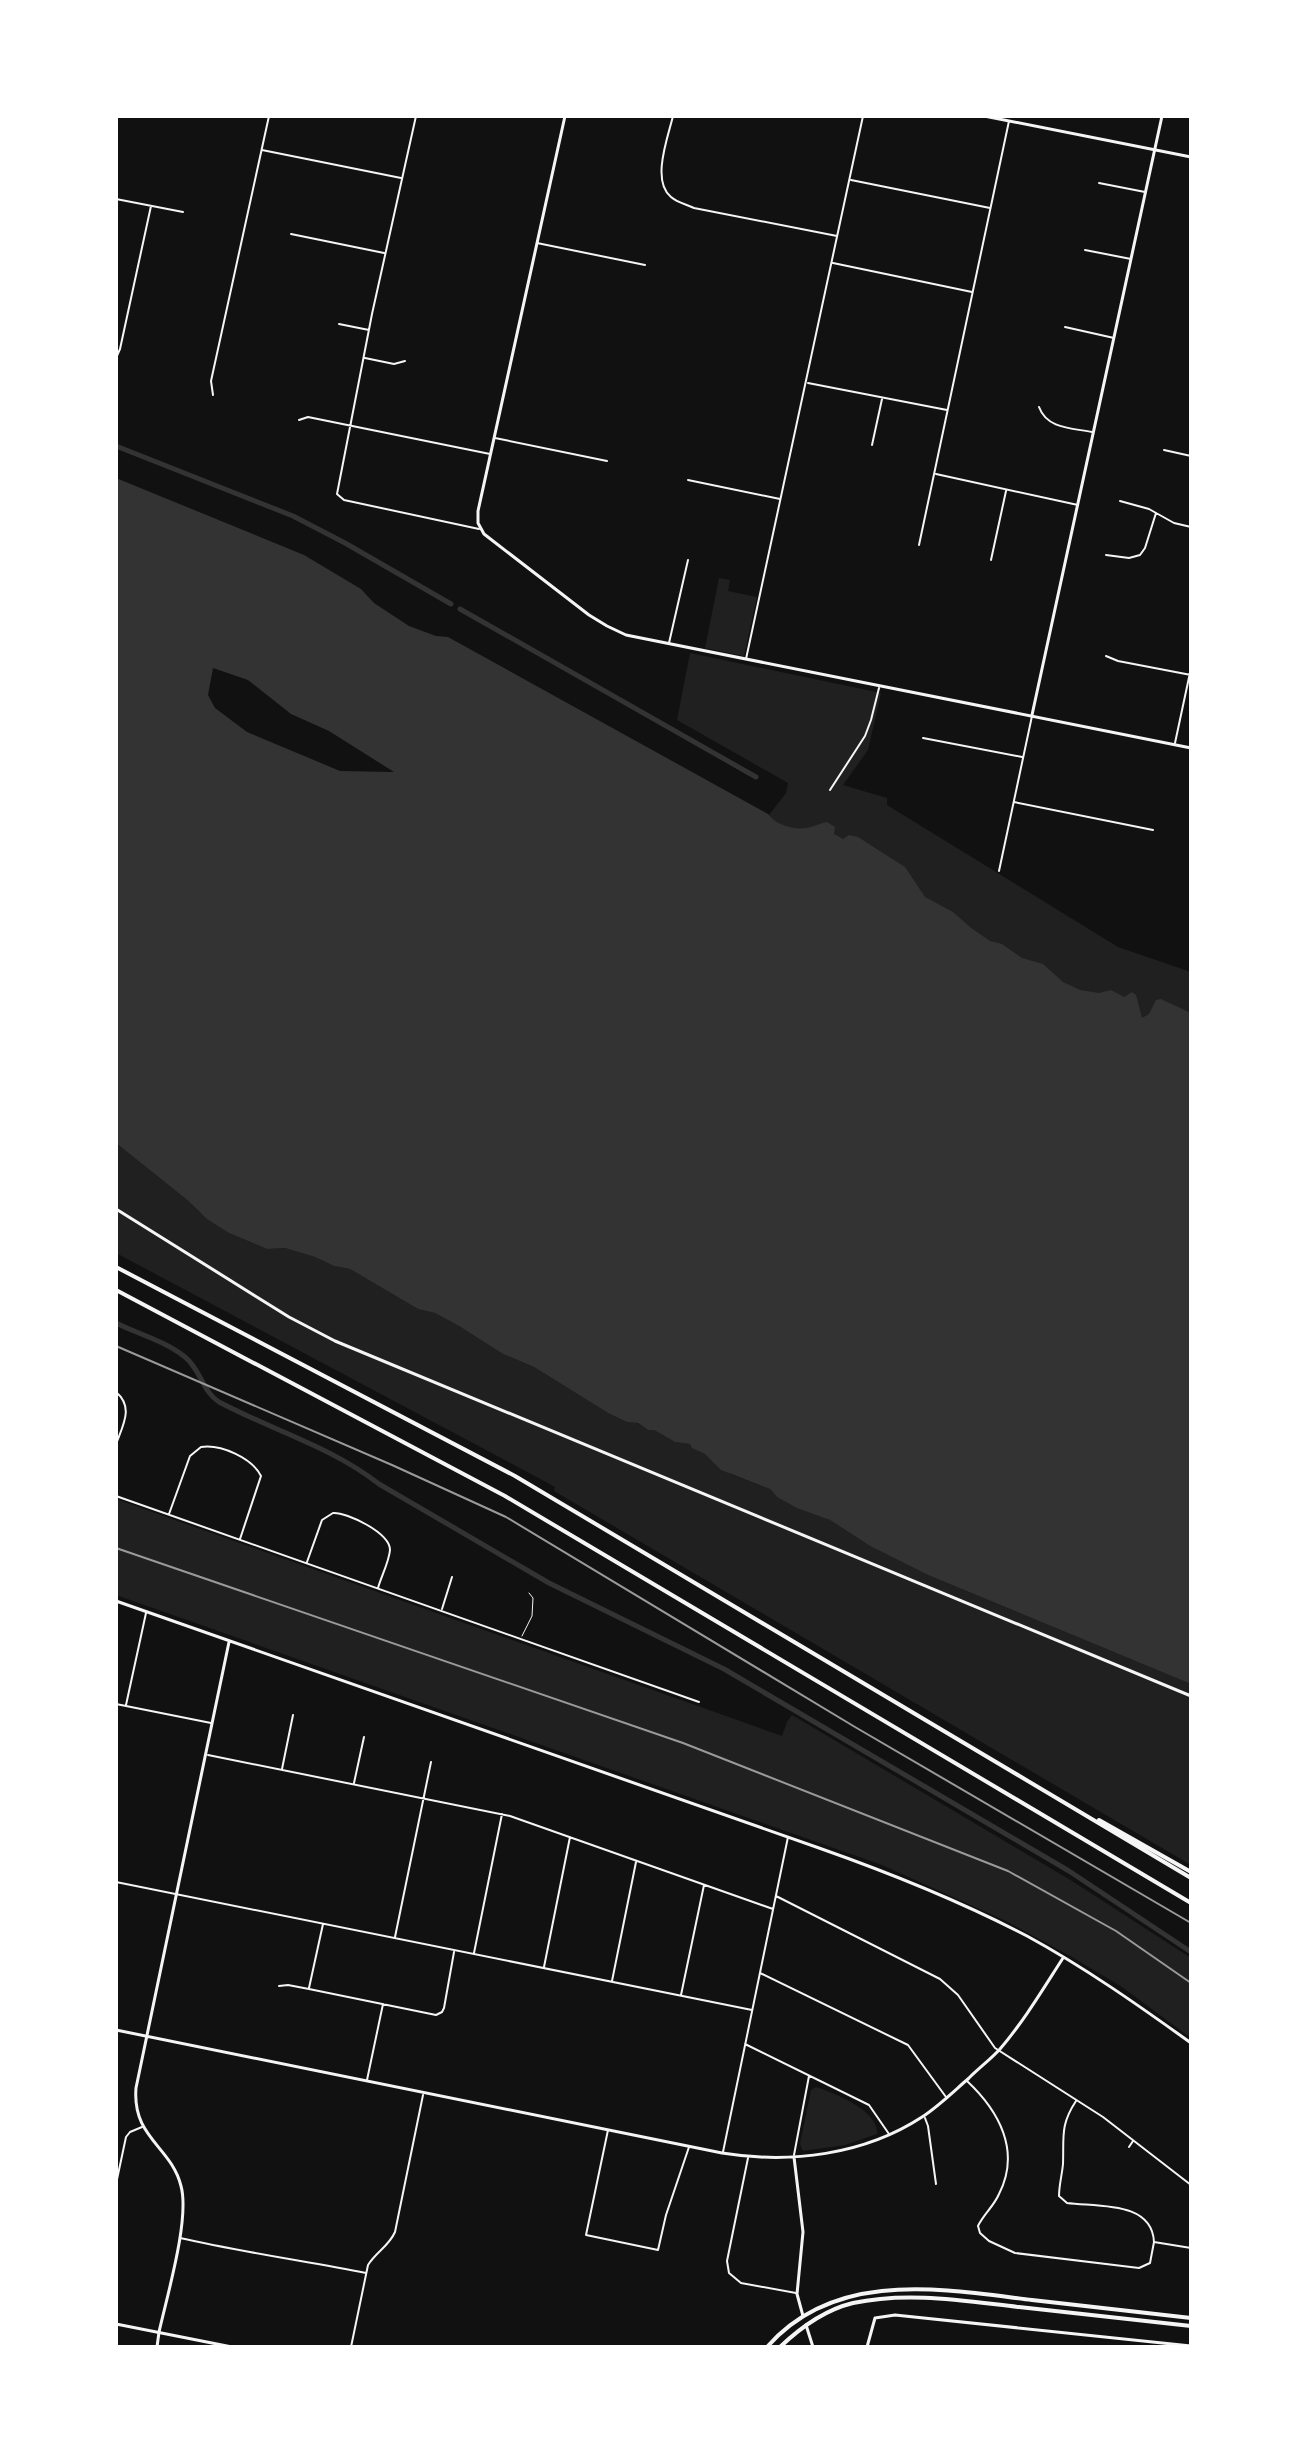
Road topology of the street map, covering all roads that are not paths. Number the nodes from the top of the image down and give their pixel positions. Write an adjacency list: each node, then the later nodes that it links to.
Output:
1 (269, 116): 9 (street)
2 (416, 116): 12 (street)
3 (565, 116): 22 (street)
4 (673, 116): 21 (street)
5 (863, 116): 13 (street)
6 (984, 116): 8 (street)
7 (1162, 116): 10 (street)
8 (1009, 121): 10 (street); 18 (street)
9 (261, 150): 12 (street); 37 (street)
10 (1155, 150): 11 (street); 15 (street)
11 (1191, 157)
12 (402, 178): 24 (street)
13 (849, 180): 18 (street); 21 (street)
14 (1099, 183): 15 (street)
15 (1146, 192): 25 (street)
16 (116, 199): 17 (street)
17 (151, 206): 19 (street); 33 (street)
18 (991, 208): 28 (street)
19 (183, 212)
20 (291, 234): 24 (street)
21 (838, 237): 26 (street)
22 (537, 243): 27 (street); 44 (street)
23 (1085, 250): 25 (street)
24 (386, 253): 31 (street)
25 (1131, 259): 32 (street)
26 (832, 263): 28 (street); 36 (street)
27 (645, 265)
28 (973, 292): 40 (street)
29 (339, 324): 31 (street)
30 (1065, 327): 32 (street)
31 (369, 330): 34 (street)
32 (1114, 338): 43 (street)
33 (116, 358)
34 (364, 358): 35 (street); 42 (street)
35 (405, 361)
36 (807, 382): 38 (street); 53 (street)
37 (213, 395)
38 (882, 397): 40 (street); 45 (street)
39 (1039, 407): 43 (street)
40 (948, 411): 50 (street)
41 (299, 420): 42 (street)
42 (351, 425): 47 (street); 58 (street)
43 (1093, 433): 55 (street)
44 (495, 438): 47 (street); 49 (street)
45 (872, 445)
46 (1164, 450): 48 (street)
47 (492, 455): 58 (street)
48 (1191, 456)
49 (607, 461)
50 (935, 474): 52 (street); 59 (street)
51 (688, 480): 53 (street)
52 (1006, 489): 55 (street); 62 (street)
53 (781, 499): 65 (street)
54 (1120, 501): 56 (street)
55 (1078, 505): 69 (street)
56 (1156, 513): 57 (street); 60 (street)
57 (1191, 527)
58 (480, 529): 63 (street)
59 (919, 545)
60 (1106, 555)
61 (688, 560): 63 (street)
62 (991, 560)
63 (669, 645): 65 (street)
64 (1106, 656): 67 (street)
65 (746, 660): 68 (street)
66 (1191, 668): 67 (street)
67 (1190, 675): 71 (street)
68 (879, 687): 69 (street); 74 (street)
69 (1032, 715): 71 (street); 73 (street)
70 (923, 738): 73 (street)
71 (1175, 744): 72 (street)
72 (1191, 748)
73 (1023, 757): 75 (street)
74 (830, 790)
75 (1014, 802): 76 (street); 77 (street)
76 (1153, 830)
77 (999, 871)
78 (116, 1209): 95 (street)
79 (116, 1267): 107 (highway)
80 (116, 1290): 118 (highway)
81 (116, 1392): 82 (street)
82 (116, 1444)
83 (116, 1496): 84 (street)
84 (169, 1515): 85 (street); 85 (street)
85 (239, 1541): 86 (street)
86 (307, 1564): 88 (street); 88 (street)
87 (452, 1577): 92 (street)
88 (377, 1589): 92 (street)
89 (529, 1593): 93 (lane)
90 (116, 1601): 91 (street)
91 (146, 1611): 94 (street); 98 (street)
92 (442, 1611): 93 (street)
93 (520, 1639): 96 (street)
94 (229, 1641): 100 (street); 110 (street)
95 (1191, 1696)
96 (699, 1702)
97 (116, 1704): 98 (street)
98 (126, 1706): 100 (street)
99 (293, 1715): 104 (street)
100 (212, 1723): 102 (street)
101 (364, 1737): 105 (street)
102 (205, 1755): 104 (street); 116 (street)
103 (431, 1762): 106 (street)
104 (281, 1770): 105 (street)
105 (354, 1784): 106 (street)
106 (423, 1798): 108 (street); 121 (street)
107 (1070, 1806): 112 (highway); 113 (highway)
108 (502, 1814): 109 (street); 123 (street)
109 (570, 1837): 111 (street); 125 (street)
110 (788, 1837): 117 (street); 124 (street)
111 (636, 1861): 115 (street); 127 (street)
112 (1191, 1872)
113 (1191, 1878)
114 (116, 1884): 116 (street)
115 (704, 1885): 119 (street); 130 (street)
116 (176, 1895): 120 (street); 134 (street)
117 (776, 1896): 119 (street); 137 (street)
118 (1191, 1903)
119 (773, 1909): 126 (street)
120 (323, 1924): 121 (street); 129 (street)
121 (395, 1939): 122 (street)
122 (455, 1951): 123 (street); 131 (street)
123 (474, 1955): 125 (street)
124 (1063, 1957): 135 (street); 137 (street)
125 (544, 1969): 127 (street)
126 (760, 1973): 132 (street); 142 (street)
127 (611, 1982): 130 (street)
128 (279, 1986): 129 (street)
129 (309, 1989): 131 (street)
130 (681, 1996): 132 (street)
131 (383, 2004): 140 (street)
132 (752, 2010): 136 (street)
133 (116, 2030): 134 (street)
134 (146, 2036): 140 (street); 145 (street)
135 (1191, 2043)
136 (745, 2044): 138 (street); 151 (street)
137 (998, 2051): 139 (street); 143 (street)
138 (809, 2076): 147 (street); 153 (street)
139 (966, 2080): 142 (street); 158 (street)
140 (367, 2081): 141 (street)
141 (424, 2092): 146 (street); 160 (street)
142 (947, 2098): 144 (street)
143 (1077, 2100): 148 (street); 158 (street)
144 (924, 2117): 147 (street); 155 (street)
145 (143, 2127): 154 (street); 157 (street)
146 (608, 2130): 149 (street); 149 (street)
147 (889, 2135): 153 (street)
148 (1134, 2140): 150 (street); 156 (street)
149 (690, 2146): 151 (street)
150 (1129, 2147)
151 (722, 2153): 152 (street)
152 (748, 2157): 153 (street); 161 (street)
153 (794, 2157): 161 (street)
154 (116, 2184)
155 (936, 2184)
156 (1191, 2185)
157 (179, 2238): 160 (street); 167 (street)
158 (1154, 2242): 159 (street)
159 (1191, 2248)
160 (366, 2273): 171 (street)
161 (797, 2294): 162 (street)
162 (803, 2316): 163 (highway); 172 (highway)
163 (1191, 2318)
164 (116, 2324): 167 (street)
165 (806, 2325): 166 (highway); 173 (highway); 174 (street)
166 (1191, 2326)
167 (159, 2332): 169 (street); 170 (street)
168 (1191, 2346): 175 (street)
169 (157, 2347)
170 (232, 2347)
171 (351, 2347)
172 (767, 2347)
173 (780, 2347)
174 (813, 2347)
175 (867, 2347)

